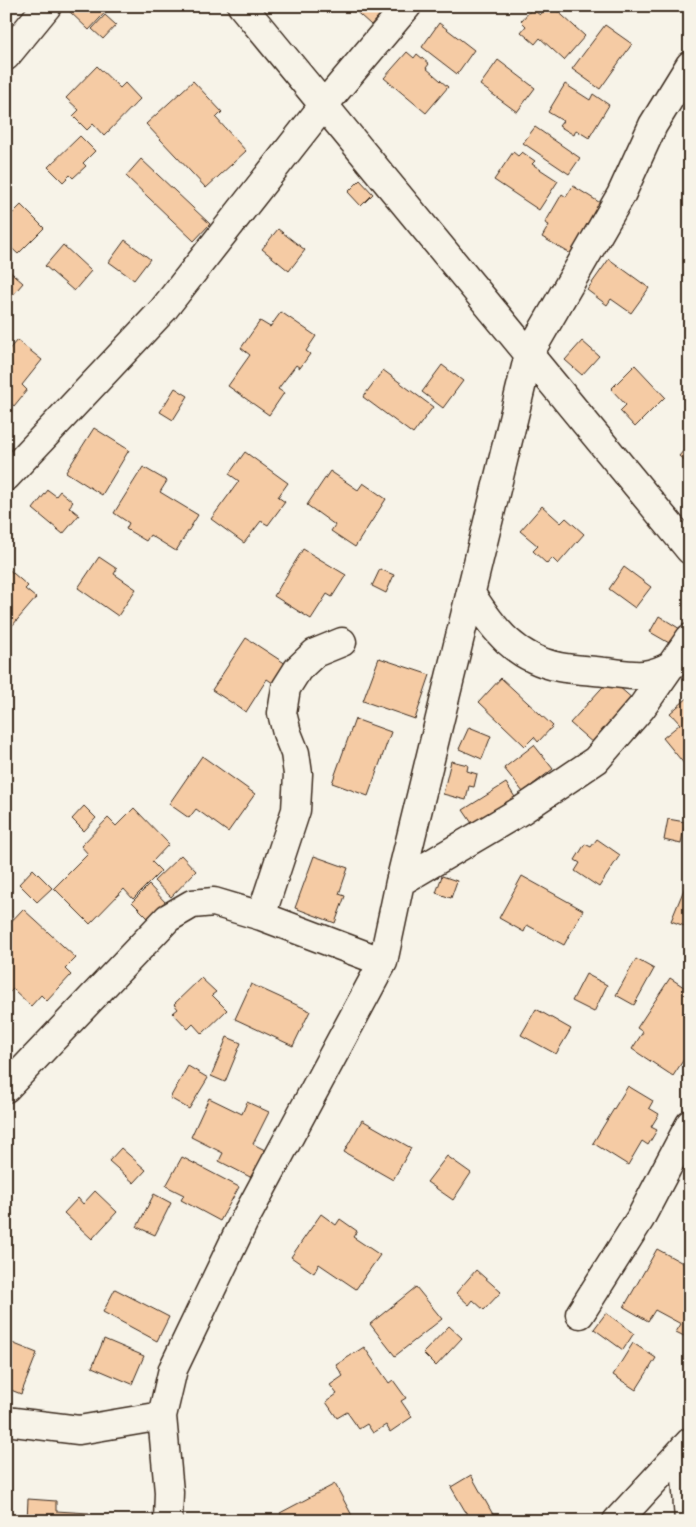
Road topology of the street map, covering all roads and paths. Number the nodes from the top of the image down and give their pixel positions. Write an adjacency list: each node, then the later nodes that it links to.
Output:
1 (46, 6): 4 (street)
2 (242, 6): 6 (street)
3 (407, 6): 6 (street)
4 (6, 56)
5 (690, 65): 7 (street)
6 (323, 106): 7 (street); 8 (street)
7 (529, 354): 9 (street); 10 (street)
8 (6, 477)
9 (690, 550)
10 (471, 594): 13 (street); 14 (street)
11 (690, 638): 13 (street)
12 (342, 642): 15 (street)
13 (672, 665): 14 (street)
14 (400, 882): 16 (street)
15 (261, 916): 16 (street); 17 (street)
16 (383, 962): 20 (street)
17 (6, 1088)
18 (690, 1124): 19 (street)
19 (580, 1314)
20 (162, 1416): 21 (street); 23 (street)
21 (6, 1421)
22 (687, 1445): 24 (street); 25 (street)
23 (168, 1521)
24 (617, 1521)
25 (689, 1521)

